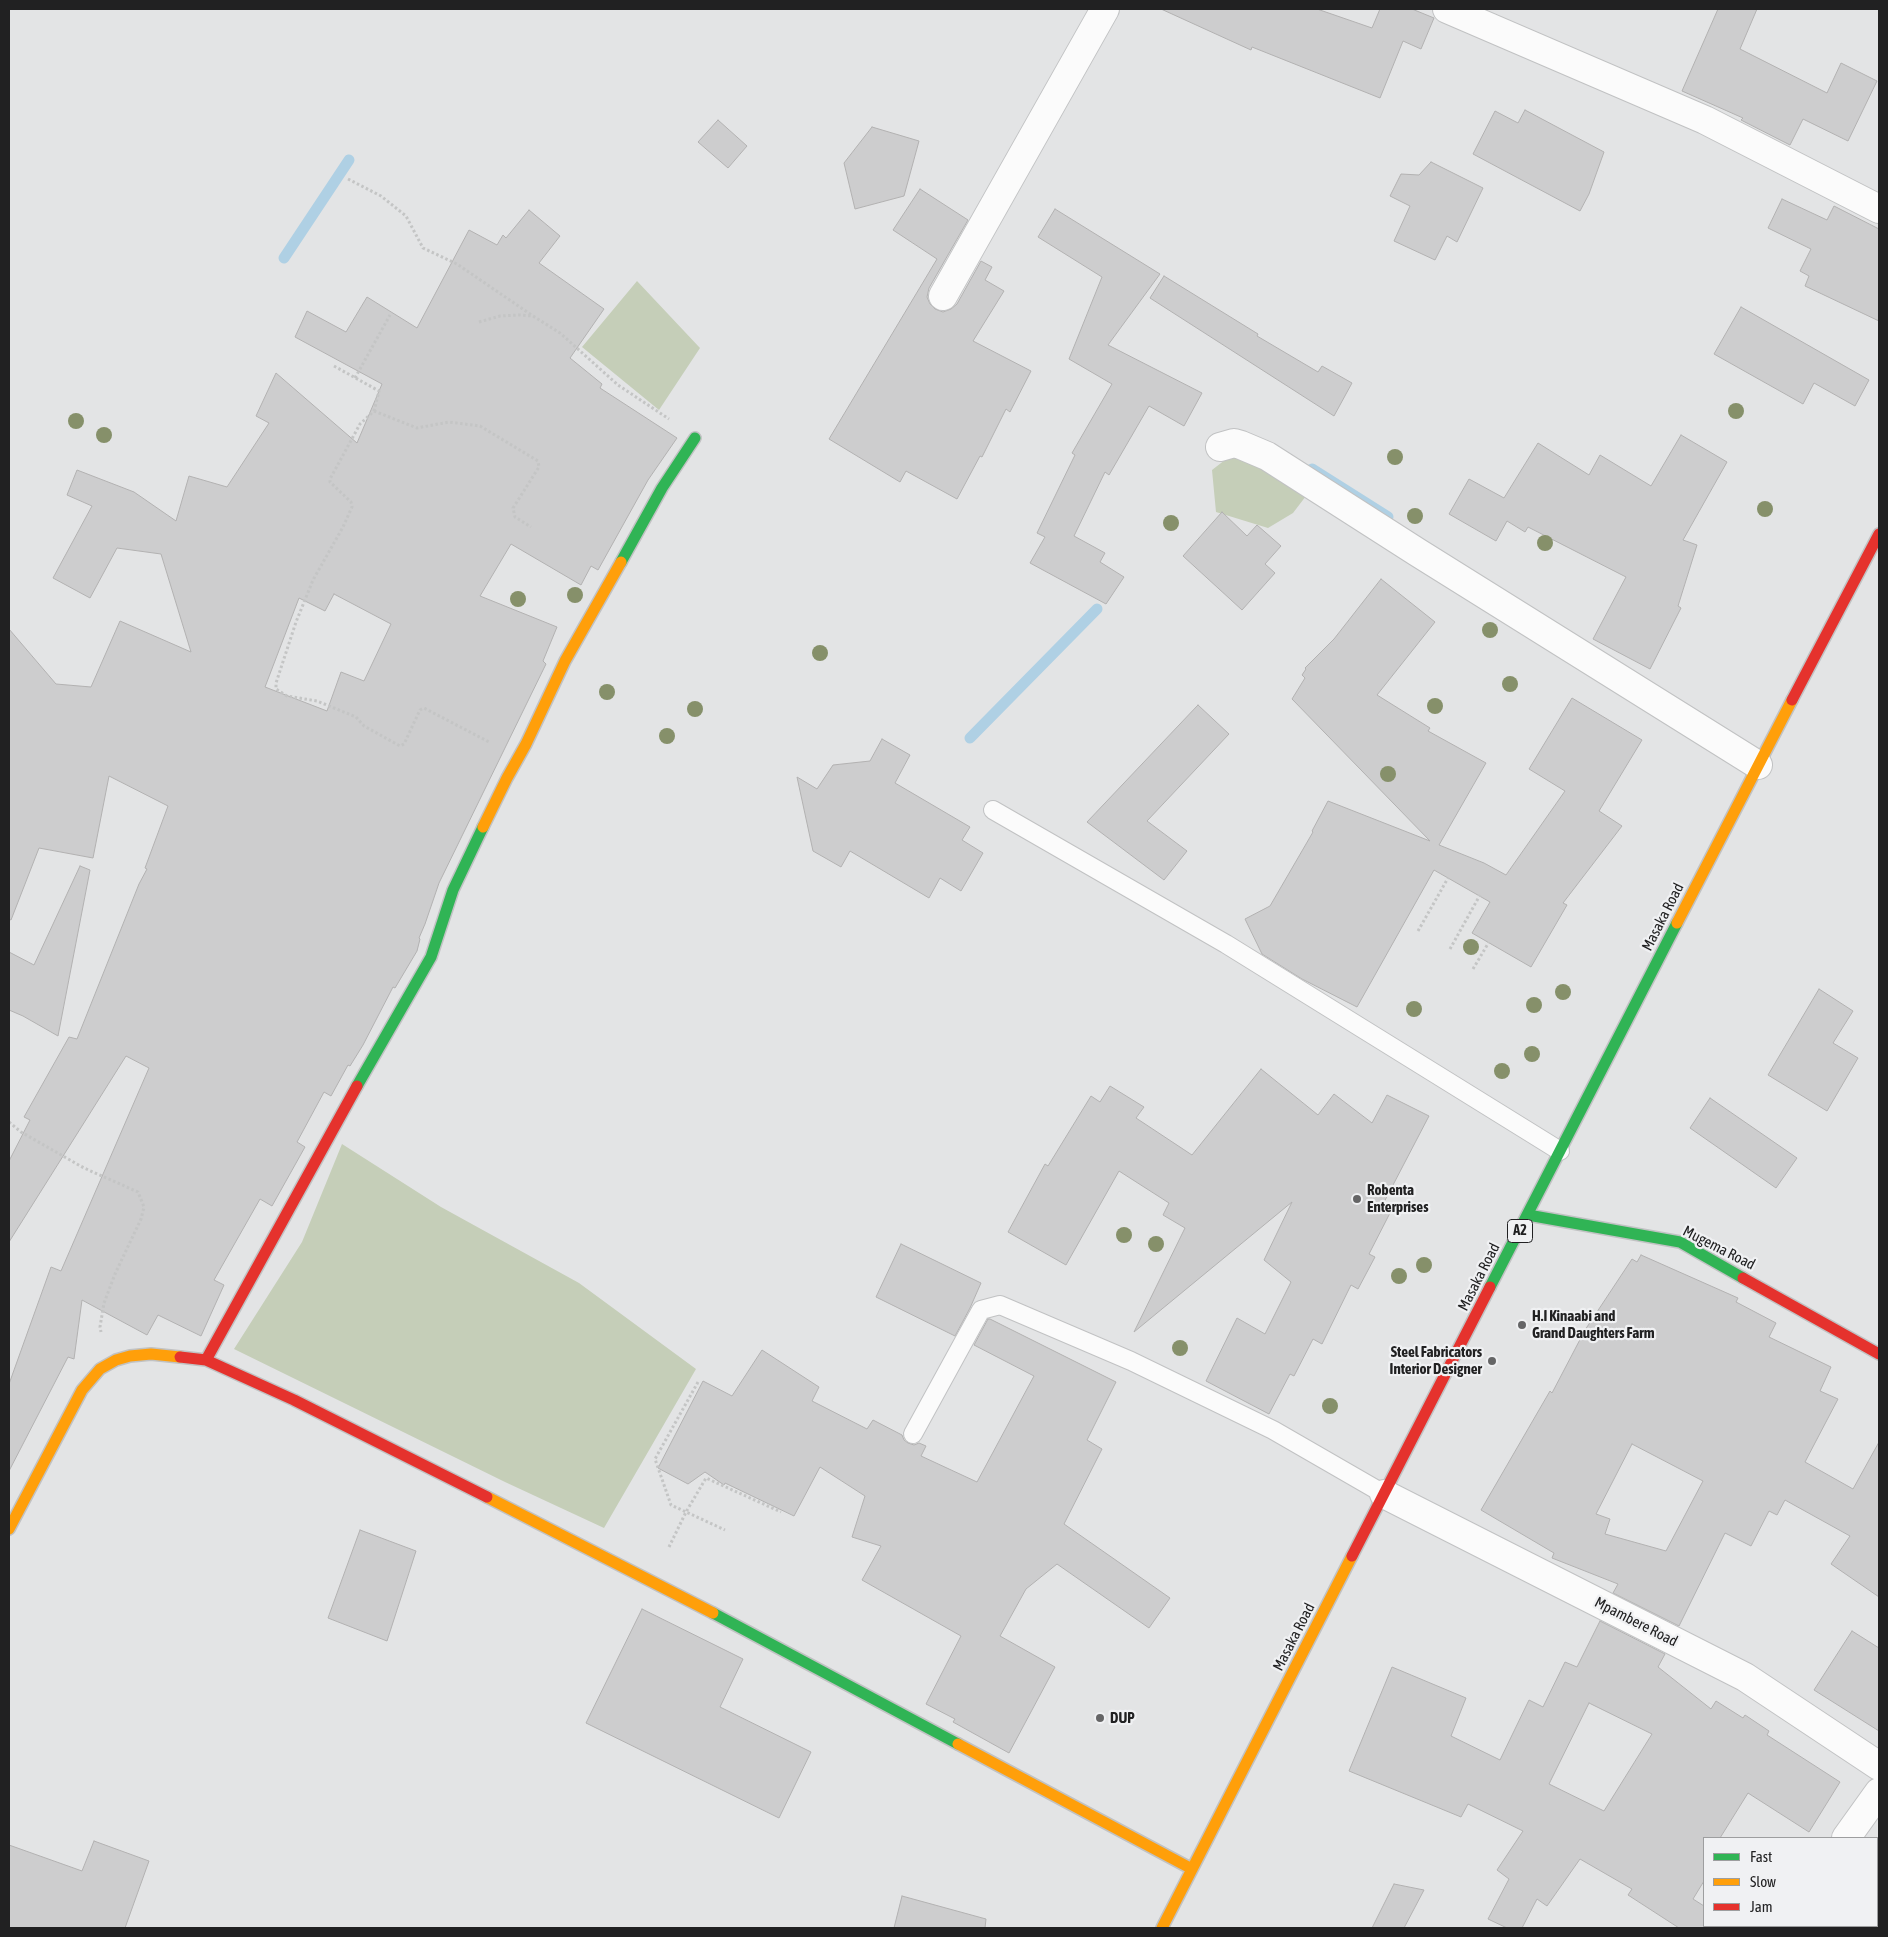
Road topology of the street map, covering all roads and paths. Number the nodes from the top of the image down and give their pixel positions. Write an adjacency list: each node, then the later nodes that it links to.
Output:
1 (1104, 9): 5 (street)
2 (1447, 9): 4 (street)
3 (348, 179): 7 (path)
4 (1879, 209)
5 (943, 296)
6 (390, 315): 10 (path)
7 (533, 316): 8 (path); 12 (path)
8 (480, 322)
9 (334, 366): 10 (path)
10 (355, 378): 11 (path)
11 (374, 411): 14 (path); 16 (path)
12 (695, 438): 16 (street)
13 (1220, 447): 17 (street)
14 (531, 527)
15 (1879, 534): 17 (street, Masaka Road / A2)
16 (519, 758): 30 (street)
17 (1758, 765): 26 (street, Masaka Road / A2)
18 (993, 810): 26 (lane)
19 (1448, 878): 21 (path)
20 (1480, 896): 23 (path)
21 (1418, 931)
22 (1488, 942): 24 (path)
23 (1450, 949)
24 (1473, 969)
25 (9, 1122): 29 (path)
26 (1560, 1151): 27 (street, Masaka Road / A2)
27 (1528, 1215): 28 (street, Mugema Road); 33 (street, Masaka Road / A2)
28 (1879, 1354)
29 (116, 1360): 30 (street); 36 (street)
30 (206, 1360): 42 (street)
31 (698, 1382): 34 (path)
32 (913, 1434): 33 (lane)
33 (1384, 1494): 39 (street, Mpambere Road); 42 (street, Masaka Road / A2)
34 (686, 1512): 35 (path); 37 (path); 38 (path)
35 (780, 1512)
36 (9, 1529)
37 (725, 1530)
38 (669, 1547)
39 (1879, 1766)
40 (1879, 1792): 41 (street)
41 (1847, 1837)
42 (1192, 1869): 43 (street, Masaka Road / A2)
43 (1162, 1928)

